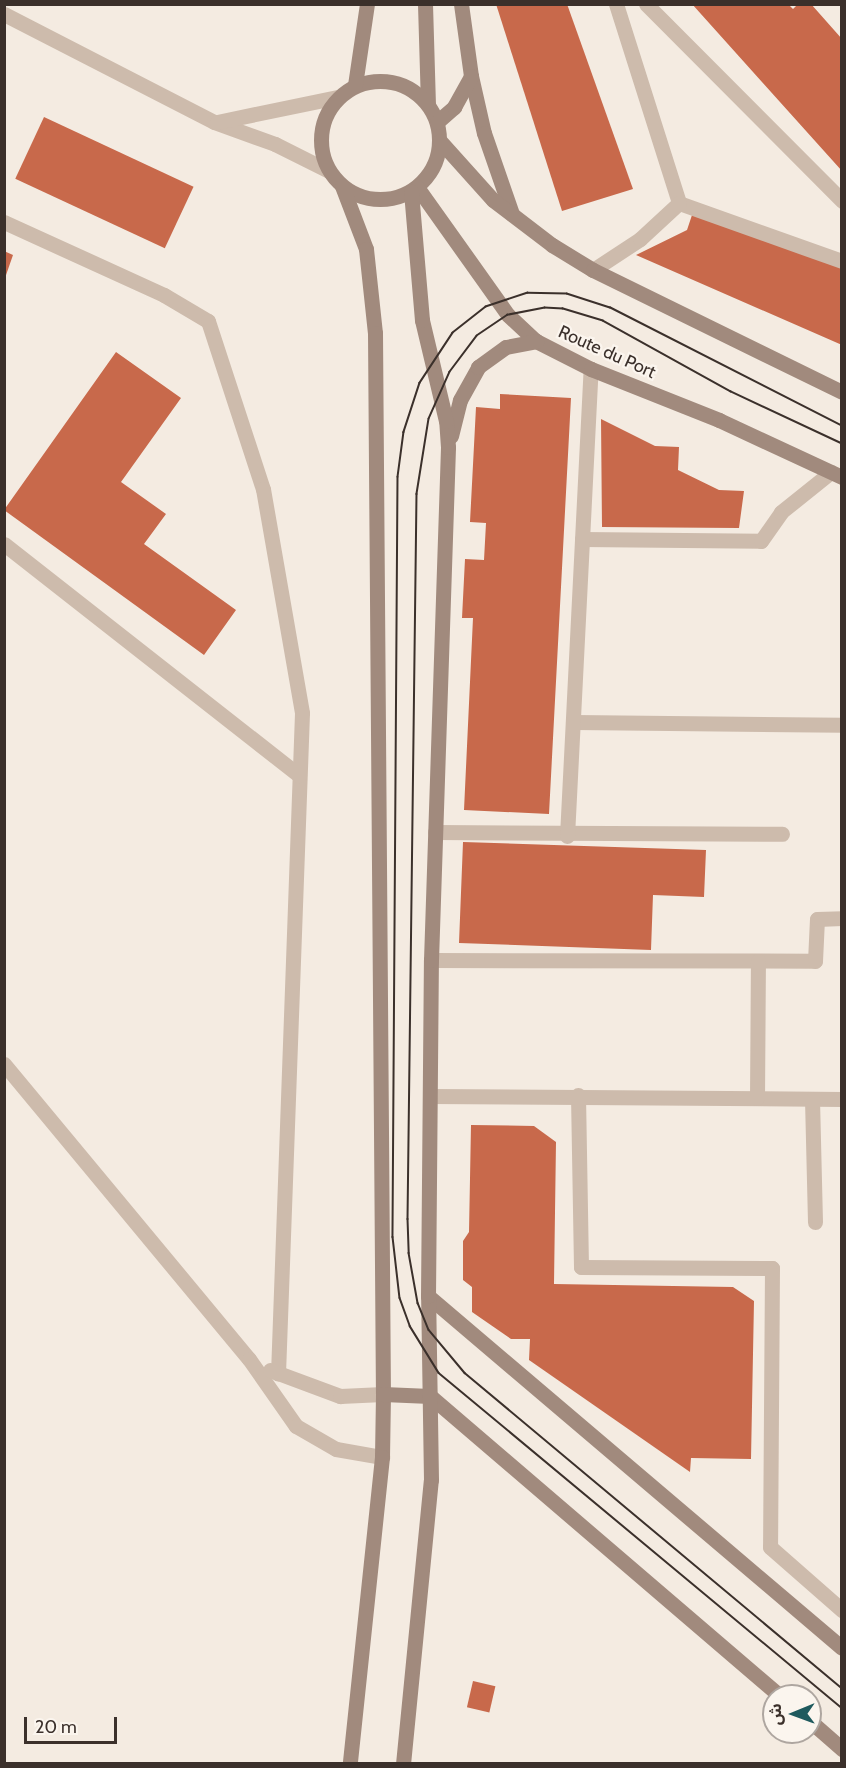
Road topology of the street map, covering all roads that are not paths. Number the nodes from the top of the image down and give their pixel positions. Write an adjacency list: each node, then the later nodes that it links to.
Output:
1 (367, 4): 8 (main road)
2 (425, 4): 10 (main road)
3 (461, 4): 7 (main road)
4 (616, 4): 18 (street)
5 (646, 4): 17 (street)
6 (4, 14): 11 (street)
7 (471, 76): 12 (main road); 19 (main road)
8 (355, 86): 9 (main road); 10 (main road)
9 (338, 97): 11 (street); 14 (main road)
10 (428, 104): 12 (main road)
11 (214, 122): 14 (street)
12 (437, 122): 13 (main road)
13 (440, 141): 16 (main road); 19 (main road)
14 (329, 171): 15 (main road)
15 (342, 186): 16 (main road); 49 (main road)
16 (414, 189): 23 (main road, Route du Port); 26 (main road)
17 (842, 201)
18 (679, 204): 21 (street); 22 (street)
19 (513, 217): 22 (main road)
20 (4, 222): 32 (street)
21 (842, 261)
22 (593, 270): 25 (main road)
23 (536, 340): 24 (main road, Route du Port); 26 (main road)
24 (591, 369): 27 (main road, Route du Port); 28 (street)
25 (842, 392)
26 (448, 447): 33 (main road)
27 (836, 475): 28 (street)
28 (582, 539): 30 (street)
29 (4, 544): 32 (street)
30 (574, 722): 31 (street); 35 (street)
31 (842, 725)
32 (299, 775): 48 (street)
33 (435, 832): 35 (street); 37 (main road)
34 (782, 834): 35 (street)
35 (567, 836)
36 (842, 918): 38 (street)
37 (431, 960): 38 (street); 41 (main road)
38 (758, 961): 42 (street)
39 (4, 1064): 47 (street)
40 (578, 1095): 41 (street); 42 (street); 52 (street)
41 (430, 1096): 46 (main road)
42 (757, 1098): 43 (street)
43 (812, 1099): 44 (street); 45 (street)
44 (842, 1099)
45 (815, 1222)
46 (428, 1296): 50 (main road); 53 (main road)
47 (249, 1359): 48 (street); 51 (street)
48 (278, 1374): 49 (street)
49 (382, 1395): 50 (main road); 51 (main road)
50 (430, 1396): 54 (main road); 58 (main road)
51 (382, 1456): 57 (main road)
52 (842, 1610)
53 (842, 1648)
54 (766, 1684)
55 (822, 1732): 56 (main road)
56 (842, 1749)
57 (350, 1764)
58 (403, 1764)

